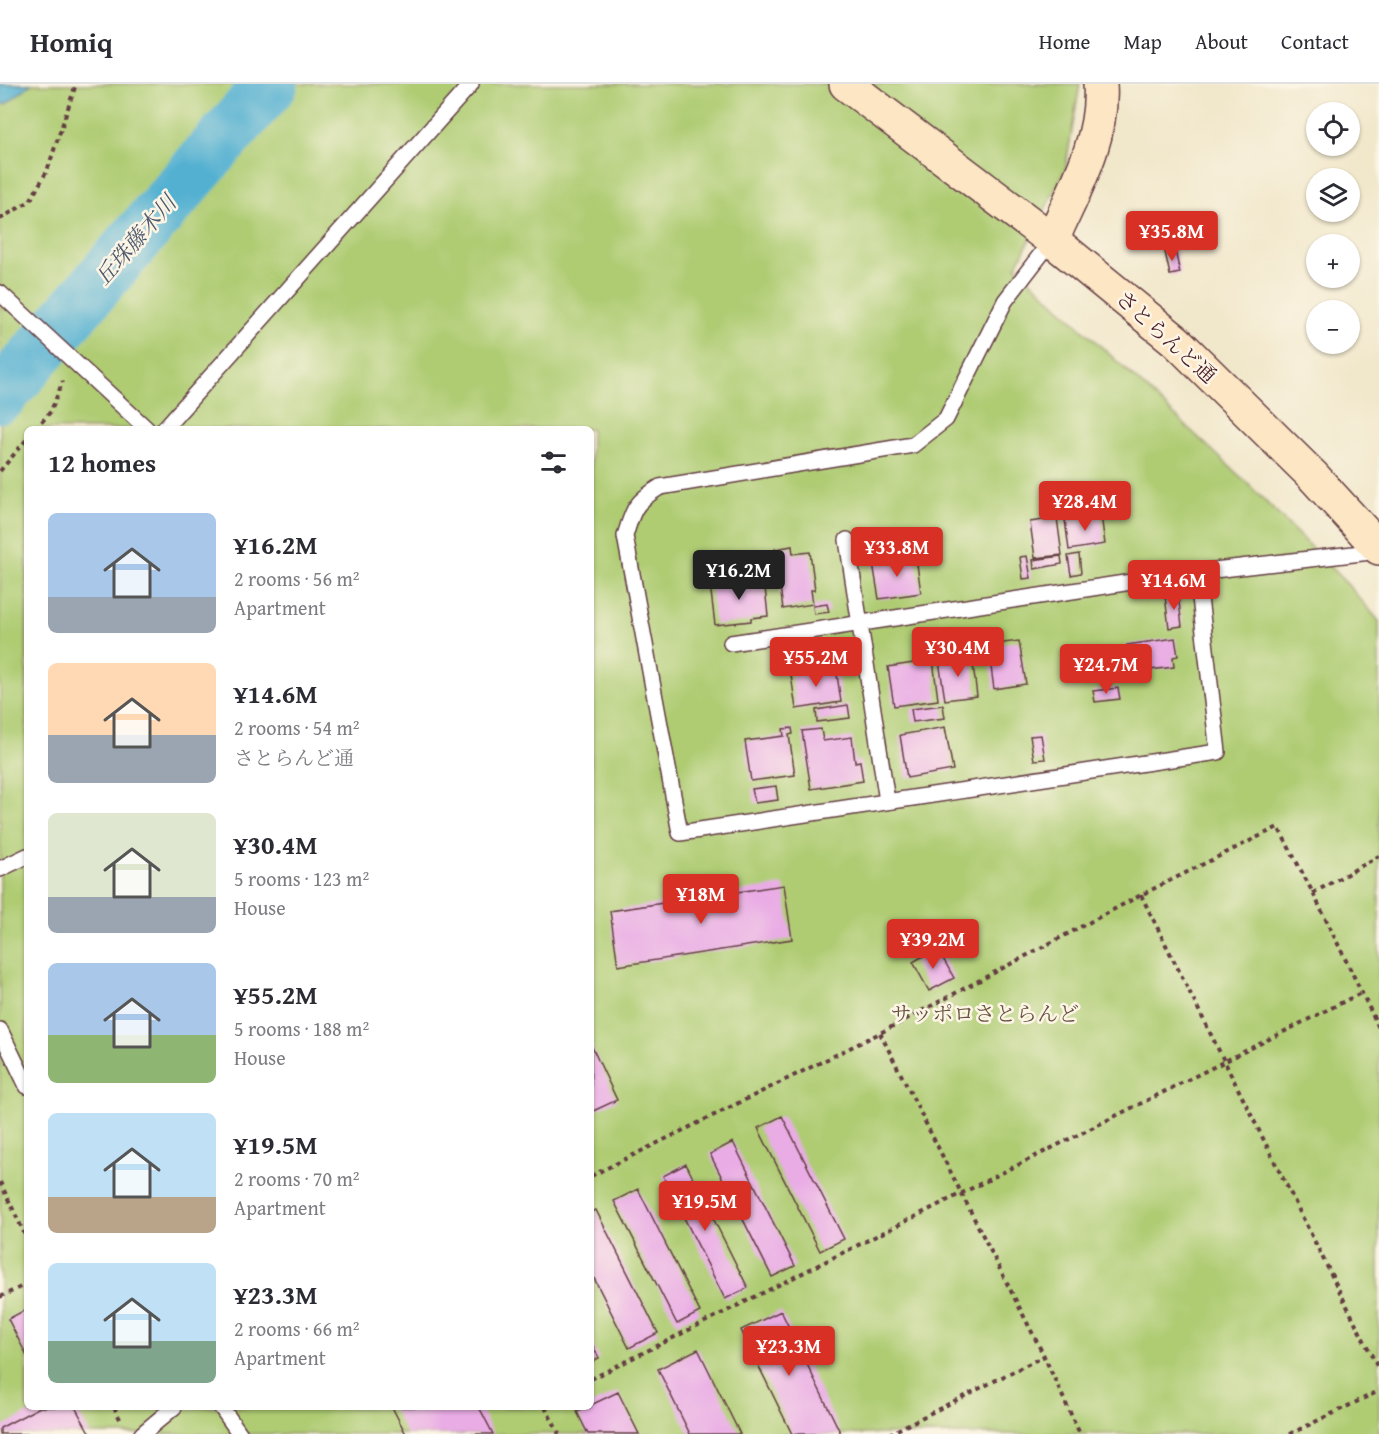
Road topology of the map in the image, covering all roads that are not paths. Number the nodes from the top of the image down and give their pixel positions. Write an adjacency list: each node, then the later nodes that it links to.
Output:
1 (471, 84): 7 (lane)
2 (846, 84): 4 (street, さとらんど通)
3 (1100, 84): 4 (street)
4 (1052, 240): 9 (street, さとらんど通); 13 (lane)
5 (0, 293): 6 (lane)
6 (144, 426)
7 (167, 426)
8 (847, 540): 11 (lane)
9 (1379, 549): 10 (lane)
10 (1197, 572): 11 (lane); 13 (lane)
11 (860, 625): 12 (lane); 13 (lane)
12 (731, 643)
13 (887, 801)
14 (24, 857): 15 (lane)
15 (0, 869)
16 (0, 1030): 17 (lane)
17 (24, 1080)
18 (170, 1410): 20 (lane)
19 (224, 1410): 21 (lane)
20 (142, 1434)
21 (240, 1434)

